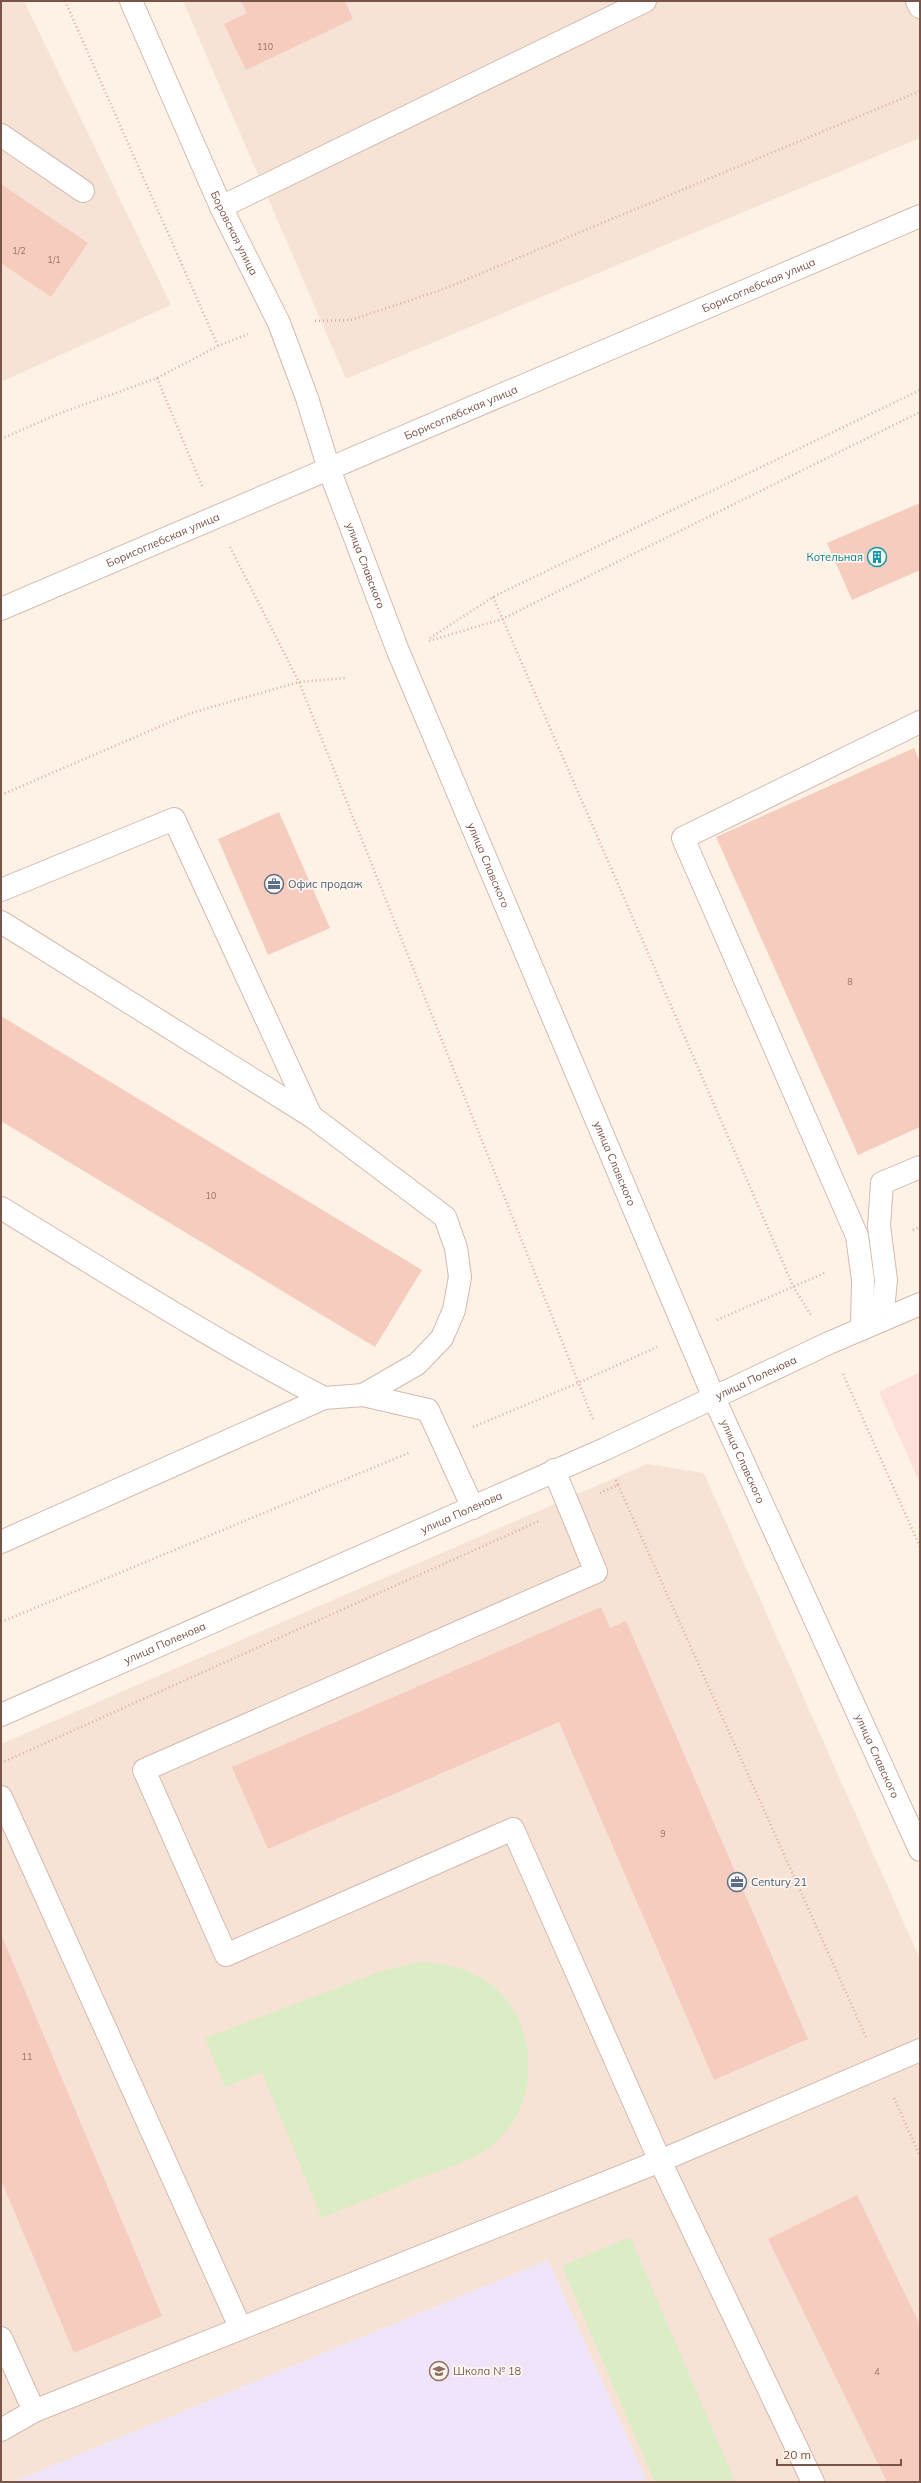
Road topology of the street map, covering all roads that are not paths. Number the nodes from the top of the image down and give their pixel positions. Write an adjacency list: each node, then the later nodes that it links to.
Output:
1 (131, 1): 7 (street, Боровская улица)
2 (645, 1): 7 (street)
3 (917, 1): 4 (street)
4 (920, 7)
5 (1, 135): 6 (street)
6 (83, 191)
7 (221, 206): 9 (street, Боровская улица)
8 (918, 222): 9 (street, Борисоглебская улица)
9 (329, 469): 10 (street, Борисоглебская улица); 22 (street, улица Славского)
10 (1, 609)
11 (920, 722): 19 (street)
12 (1, 890): 14 (street)
13 (1, 922): 14 (street)
14 (311, 1116): 20 (street)
15 (920, 1167): 18 (street)
16 (1, 1208): 21 (street)
17 (920, 1304): 18 (street, улица Поленова)
18 (882, 1320): 19 (street, улица Поленова)
19 (862, 1329): 22 (street, улица Поленова)
20 (363, 1395): 21 (street); 24 (street)
21 (324, 1398): 25 (street)
22 (714, 1398): 23 (street, улица Поленова); 29 (street, улица Славского)
23 (554, 1470): 24 (street, улица Поленова); 31 (street)
24 (473, 1508): 26 (street, улица Поленова)
25 (1, 1542)
26 (1, 1715)
27 (1, 1797): 28 (street)
28 (6, 1819): 32 (street)
29 (920, 1850)
30 (920, 2050): 31 (street)
31 (660, 2161): 32 (street); 36 (street)
32 (240, 2327): 34 (street)
33 (1, 2338): 34 (street)
34 (34, 2411): 35 (street)
35 (1, 2430)
36 (813, 2482)

